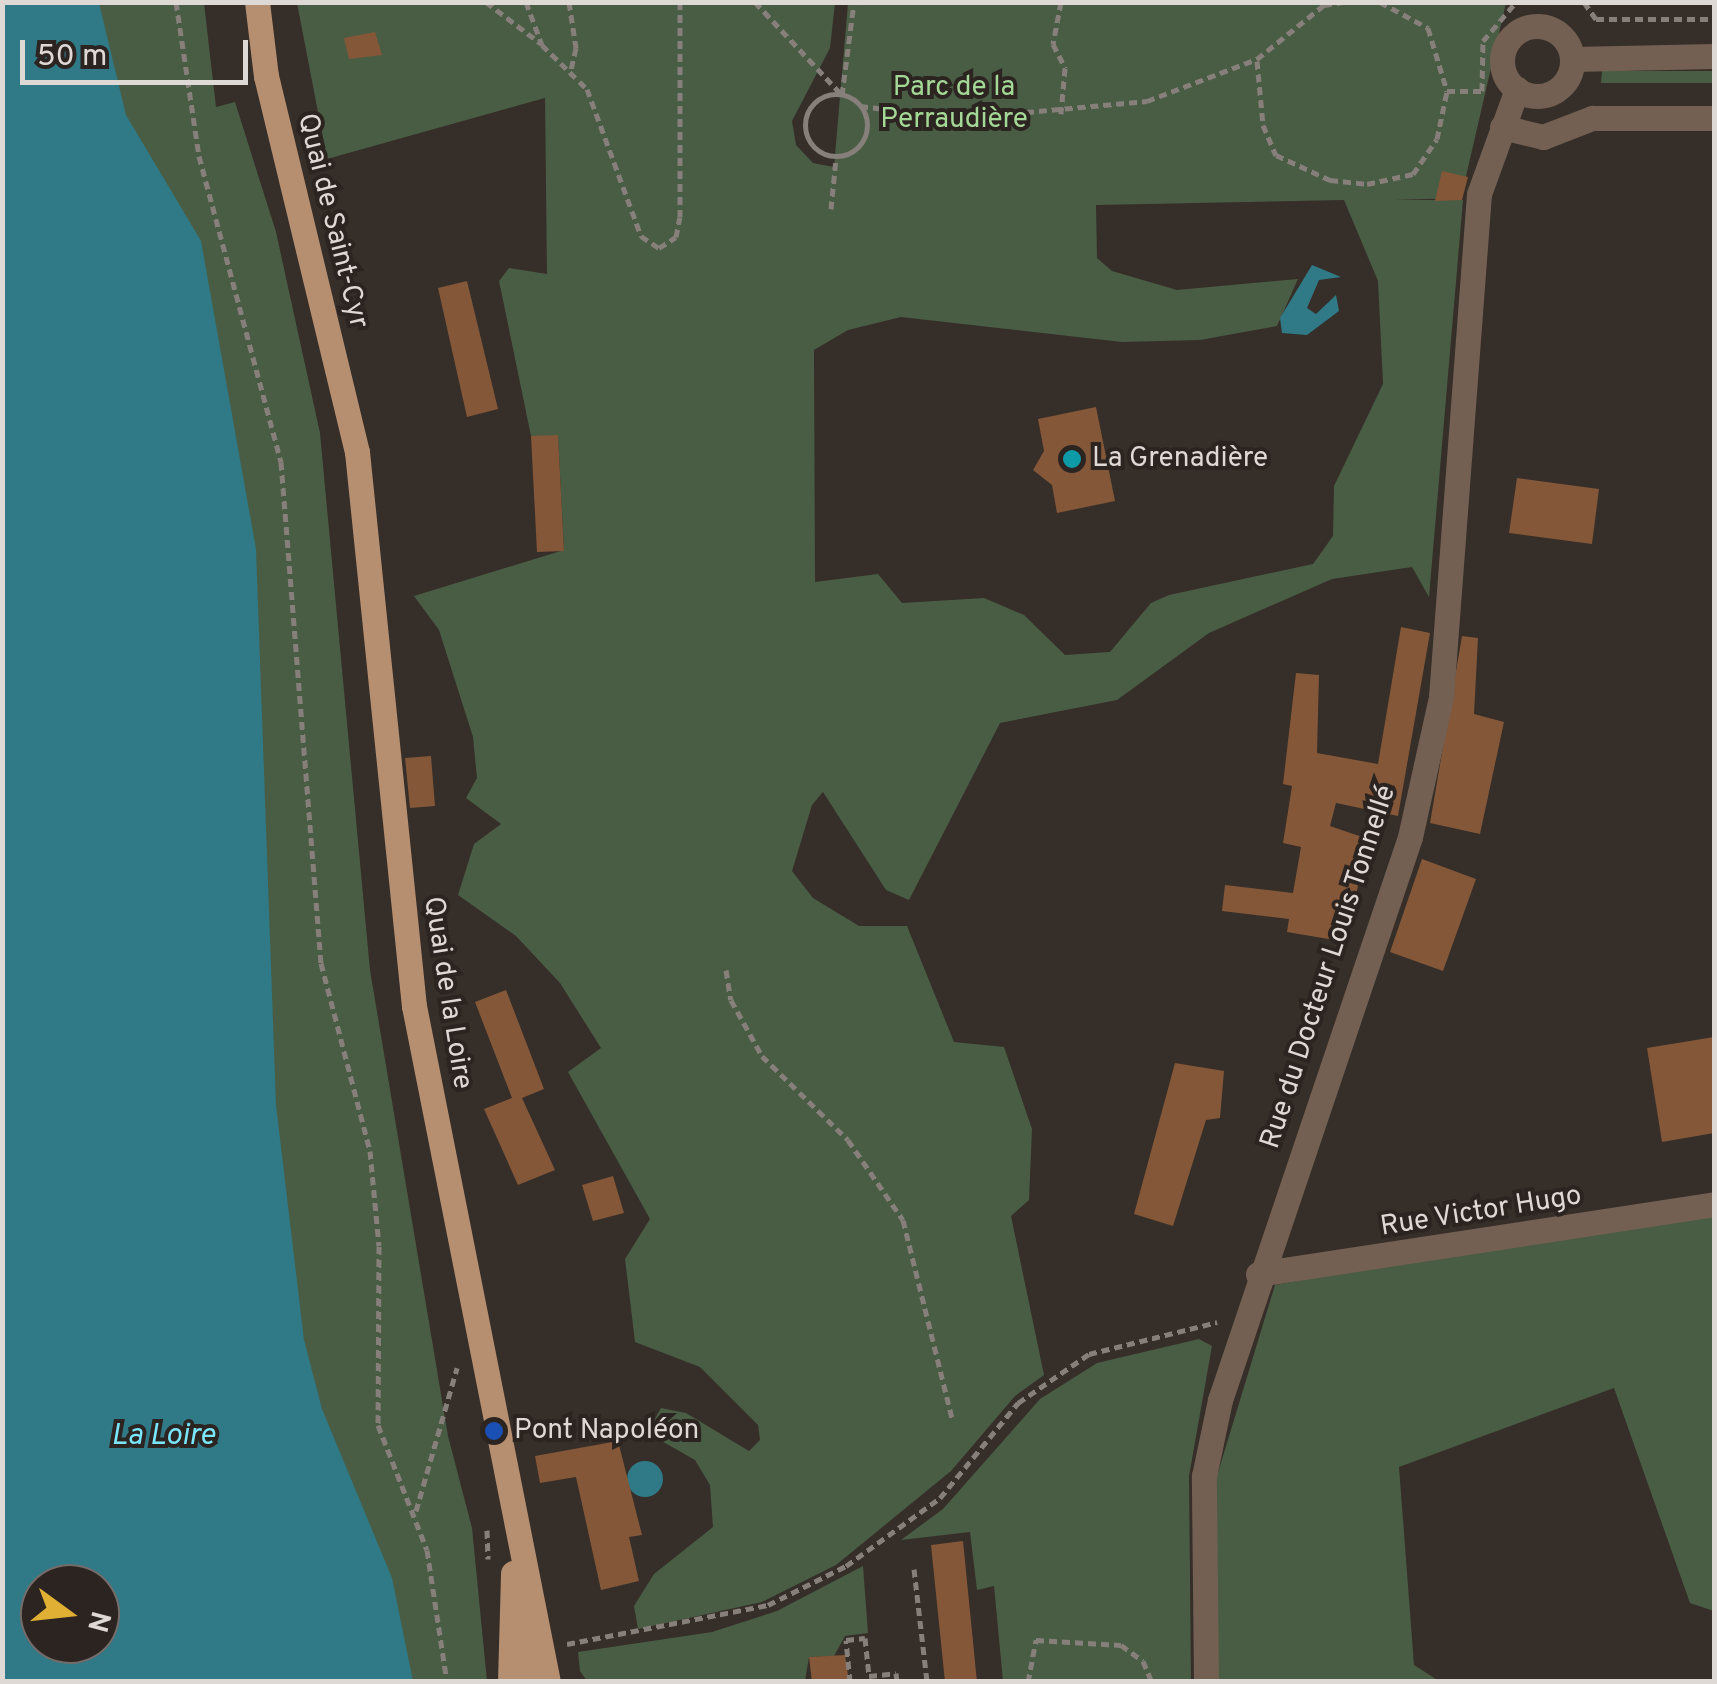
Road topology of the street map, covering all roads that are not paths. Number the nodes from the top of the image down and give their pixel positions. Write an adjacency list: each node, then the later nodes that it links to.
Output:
1 (257, 2): 8 (main road, Quai de Saint-Cyr)
2 (1546, 14): 4 (street); 5 (street)
3 (1714, 56): 4 (street)
4 (1572, 58): 5 (street)
5 (1517, 89): 7 (street, Rue du Docteur Louis Tonnellé)
6 (1714, 118): 7 (street)
7 (1502, 127): 10 (street, Rue du Docteur Louis Tonnellé)
8 (357, 452): 11 (main road, Quai de la Loire)
9 (1714, 1204): 10 (street, Rue Victor Hugo)
10 (1258, 1274): 15 (street, Rue du Docteur Louis Tonnellé)
11 (514, 1538): 12 (main road, Quai de la Loire); 13 (main road); 14 (main road, Quai de la Loire)
12 (510, 1682)
13 (530, 1682)
14 (548, 1682)
15 (1206, 1682)

